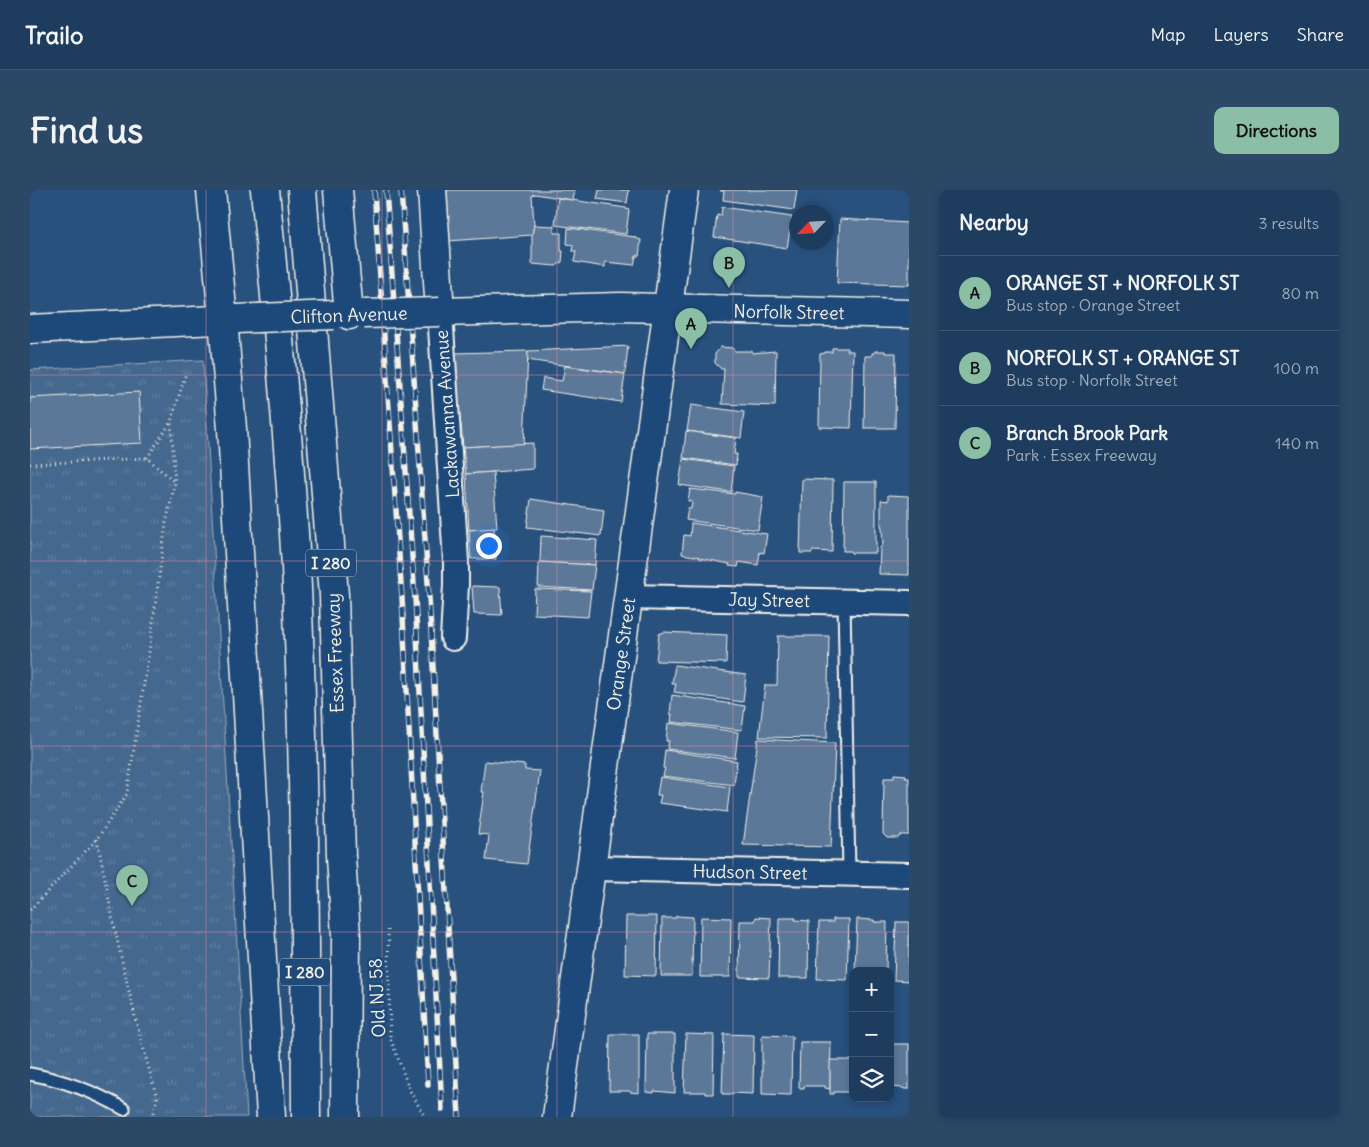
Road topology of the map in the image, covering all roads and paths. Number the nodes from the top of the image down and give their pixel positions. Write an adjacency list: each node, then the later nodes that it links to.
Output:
1 (212, 190): 11 (main road)
2 (265, 190): 32 (main road, Essex Freeway / I 280)
3 (302, 190): 33 (main road, Essex Freeway / I 280)
4 (338, 190): 10 (main road)
5 (432, 190): 8 (main road, Lackawanna Avenue)
6 (684, 190): 7 (main road, Orange Street)
7 (668, 309): 8 (main road, Clifton Avenue); 9 (main road, Norfolk Street); 18 (main road, Orange Street)
8 (440, 312): 10 (main road, Clifton Avenue, bridge); 21 (street, Lackawanna Avenue)
9 (909, 314)
10 (349, 315): 11 (main road, Clifton Avenue, bridge)
11 (223, 319): 12 (main road, Clifton Avenue); 31 (main road)
12 (30, 329)
13 (186, 373): 14 (path)
14 (172, 422): 15 (path); 17 (path)
15 (147, 458): 16 (path); 17 (path)
16 (30, 464)
17 (175, 483): 22 (path)
18 (629, 597): 19 (street, Jay Street); 23 (main road, Orange Street)
19 (844, 601): 20 (street, Jay Street); 24 (lane)
20 (909, 603)
21 (453, 638)
22 (97, 839): 26 (path); 30 (path)
23 (592, 868): 24 (street, Hudson Street); 35 (main road, Orange Street)
24 (849, 874): 25 (street, Hudson Street)
25 (909, 875)
26 (30, 910)
27 (388, 930): 34 (path, Old NJ 58)
28 (30, 1074): 29 (lane)
29 (124, 1109)
30 (152, 1117)
31 (271, 1117)
32 (306, 1117)
33 (345, 1117)
34 (425, 1117)
35 (557, 1117)

